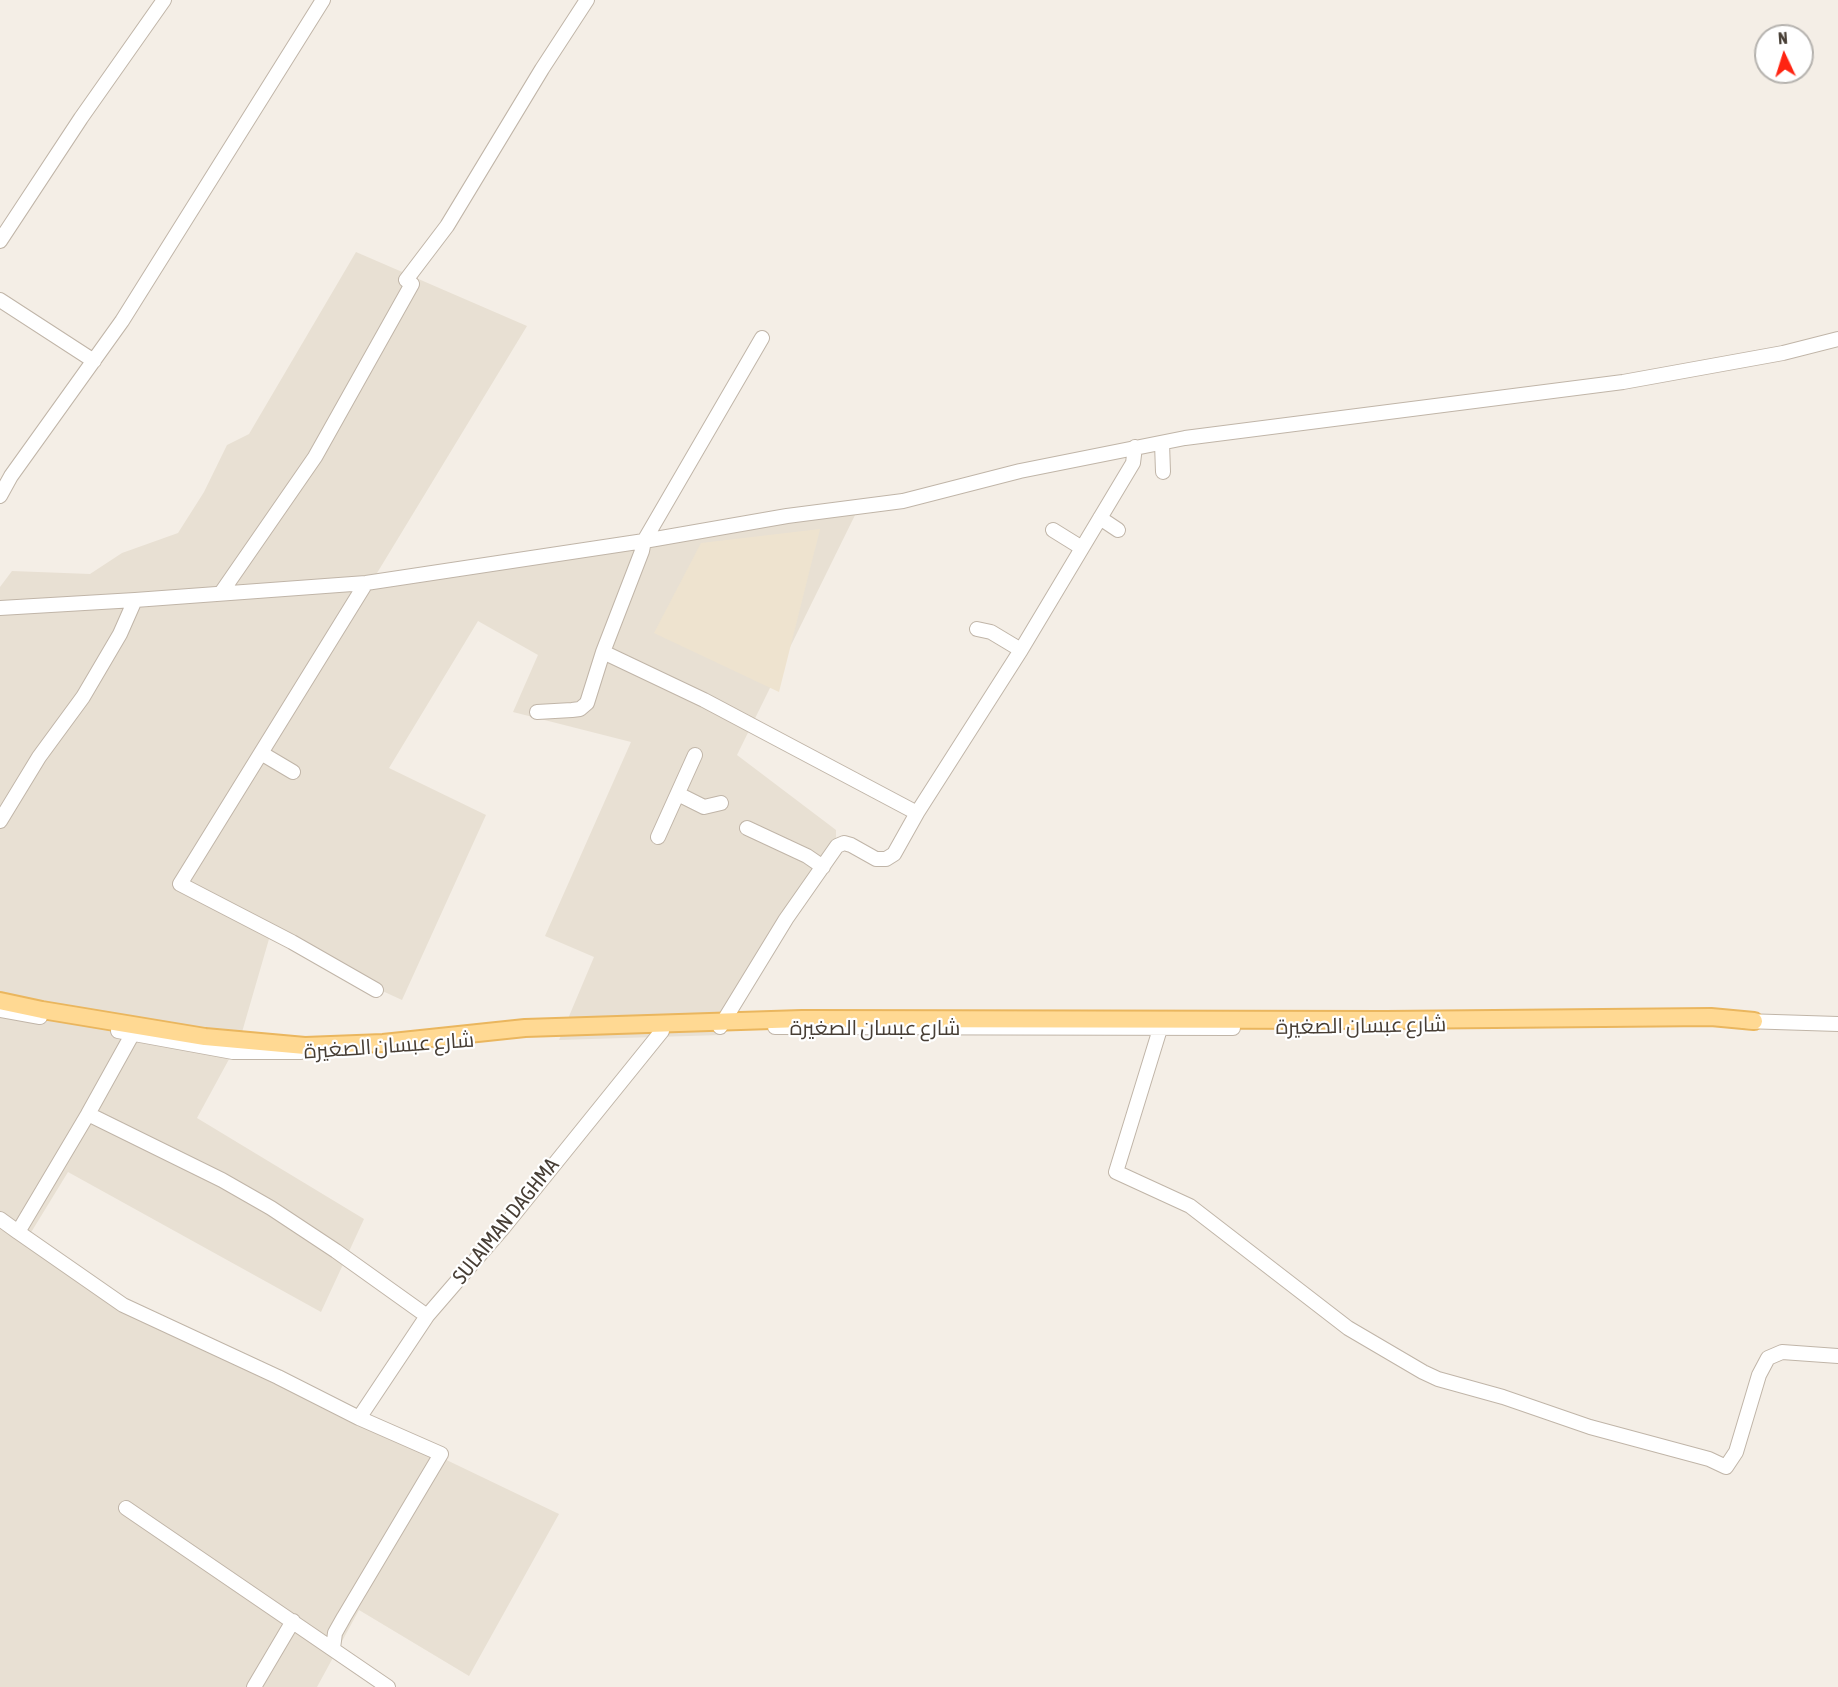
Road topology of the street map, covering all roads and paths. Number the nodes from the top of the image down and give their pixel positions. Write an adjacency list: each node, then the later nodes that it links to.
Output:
1 (164, 0): 4 (street)
2 (323, 0): 8 (street)
3 (587, 0): 20 (street)
4 (0, 241)
5 (0, 300): 8 (street)
6 (762, 338): 17 (street)
7 (1838, 339): 9 (street)
8 (94, 361): 12 (street)
9 (1162, 443): 10 (street); 11 (street)
10 (1134, 447): 14 (street); 17 (street)
11 (1163, 472)
12 (6, 474): 13 (street)
13 (0, 496)
14 (1100, 518): 16 (street); 18 (street)
15 (1053, 530): 18 (street)
16 (1118, 530)
17 (644, 541): 19 (street); 25 (street)
18 (1082, 548): 24 (street)
19 (366, 583): 20 (street); 27 (street)
20 (221, 593): 21 (street)
21 (135, 600): 22 (street); 33 (street)
22 (0, 608)
23 (977, 629): 24 (street)
24 (1021, 650): 32 (street)
25 (603, 652): 26 (street); 32 (street)
26 (537, 712)
27 (261, 753): 29 (street); 37 (street)
28 (695, 755): 30 (street)
29 (293, 772)
30 (678, 794): 31 (street); 35 (street)
31 (722, 803)
32 (918, 813): 36 (street)
33 (0, 821)
34 (747, 828): 36 (street)
35 (658, 837)
36 (823, 867): 42 (street)
37 (376, 990)
38 (0, 1001): 42 (main road, شارع عبسان الصغيرة)
39 (0, 1010): 45 (street, شارع عبسان الصغيرة)
40 (1754, 1020): 41 (street, شارع عبسان الصغيرة); 42 (main road, شارع عبسان الصغيرة); 43 (street, شارع عبسان الصغيرة)
41 (1838, 1024)
42 (722, 1025): 43 (street, شارع عبسان الصغيرة); 44 (street, شارع عبسان الصغيرة)
43 (1160, 1029): 50 (street)
44 (662, 1031): 45 (street, شارع عبسان الصغيرة); 49 (street, SULAIMAN DAGHMA)
45 (133, 1033): 46 (street)
46 (88, 1114): 48 (street); 49 (street)
47 (0, 1219): 48 (street)
48 (18, 1232): 51 (street)
49 (427, 1316): 51 (street, SULAIMAN DAGHMA)
50 (1838, 1356)
51 (359, 1418): 54 (street)
52 (126, 1508): 53 (street)
53 (293, 1621): 54 (street); 55 (street)
54 (333, 1648): 56 (street)
55 (254, 1687)
56 (388, 1687)

